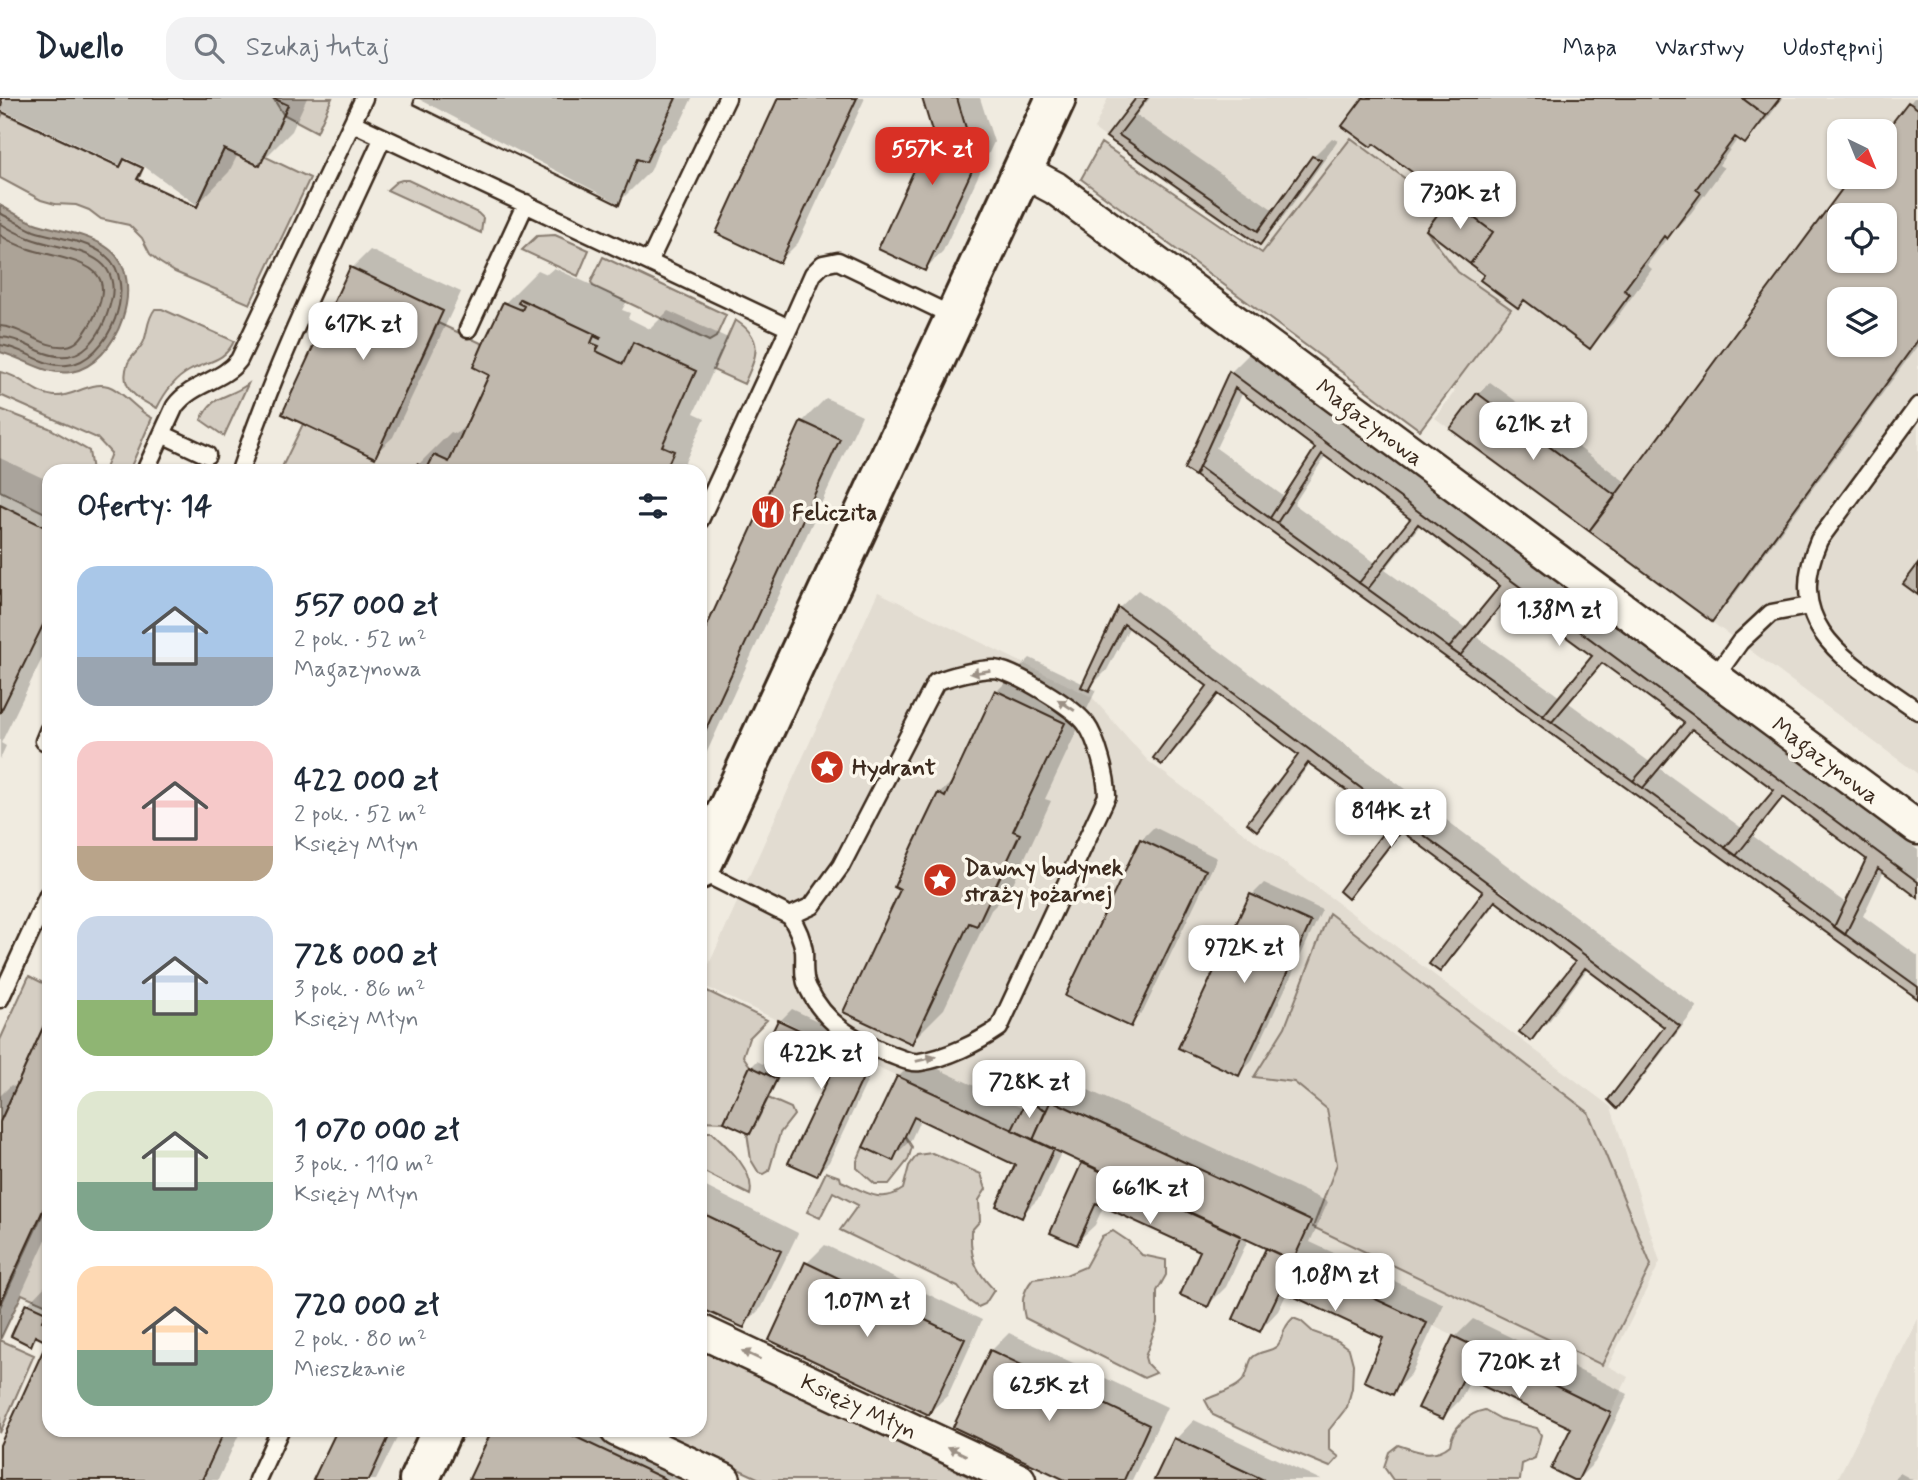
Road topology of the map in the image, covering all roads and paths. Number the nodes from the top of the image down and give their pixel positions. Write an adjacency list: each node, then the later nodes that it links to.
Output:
1 (364, 98): 4 (lane)
2 (727, 98): 8 (lane)
3 (1056, 98): 6 (street)
4 (353, 123): 5 (lane); 13 (lane)
5 (383, 137): 7 (lane); 16 (lane)
6 (1023, 171): 9 (street); 19 (street, Magazynowa)
7 (526, 203): 8 (lane); 11 (lane)
8 (649, 262): 10 (lane)
9 (955, 317): 10 (lane); 22 (street)
10 (789, 328): 17 (lane)
11 (468, 329)
12 (1918, 406): 18 (lane)
13 (162, 434): 14 (lane); 15 (lane)
14 (207, 454)
15 (148, 464)
16 (242, 464)
17 (707, 505)
18 (1809, 606): 19 (lane); 20 (lane)
19 (1715, 677): 21 (street, Magazynowa)
20 (1918, 711)
21 (1918, 828)
22 (707, 855)
23 (707, 874): 25 (lane)
24 (42, 907): 26 (lane)
25 (790, 916): 25 (lane, one-way to 25)
26 (0, 999)
27 (707, 1334): 34 (street, Księży Młyn, one-way to 27)
28 (277, 1437): 31 (lane)
29 (439, 1437): 32 (street)
30 (632, 1437): 33 (street)
31 (257, 1480)
32 (419, 1480)
33 (724, 1480)
34 (1019, 1480)

